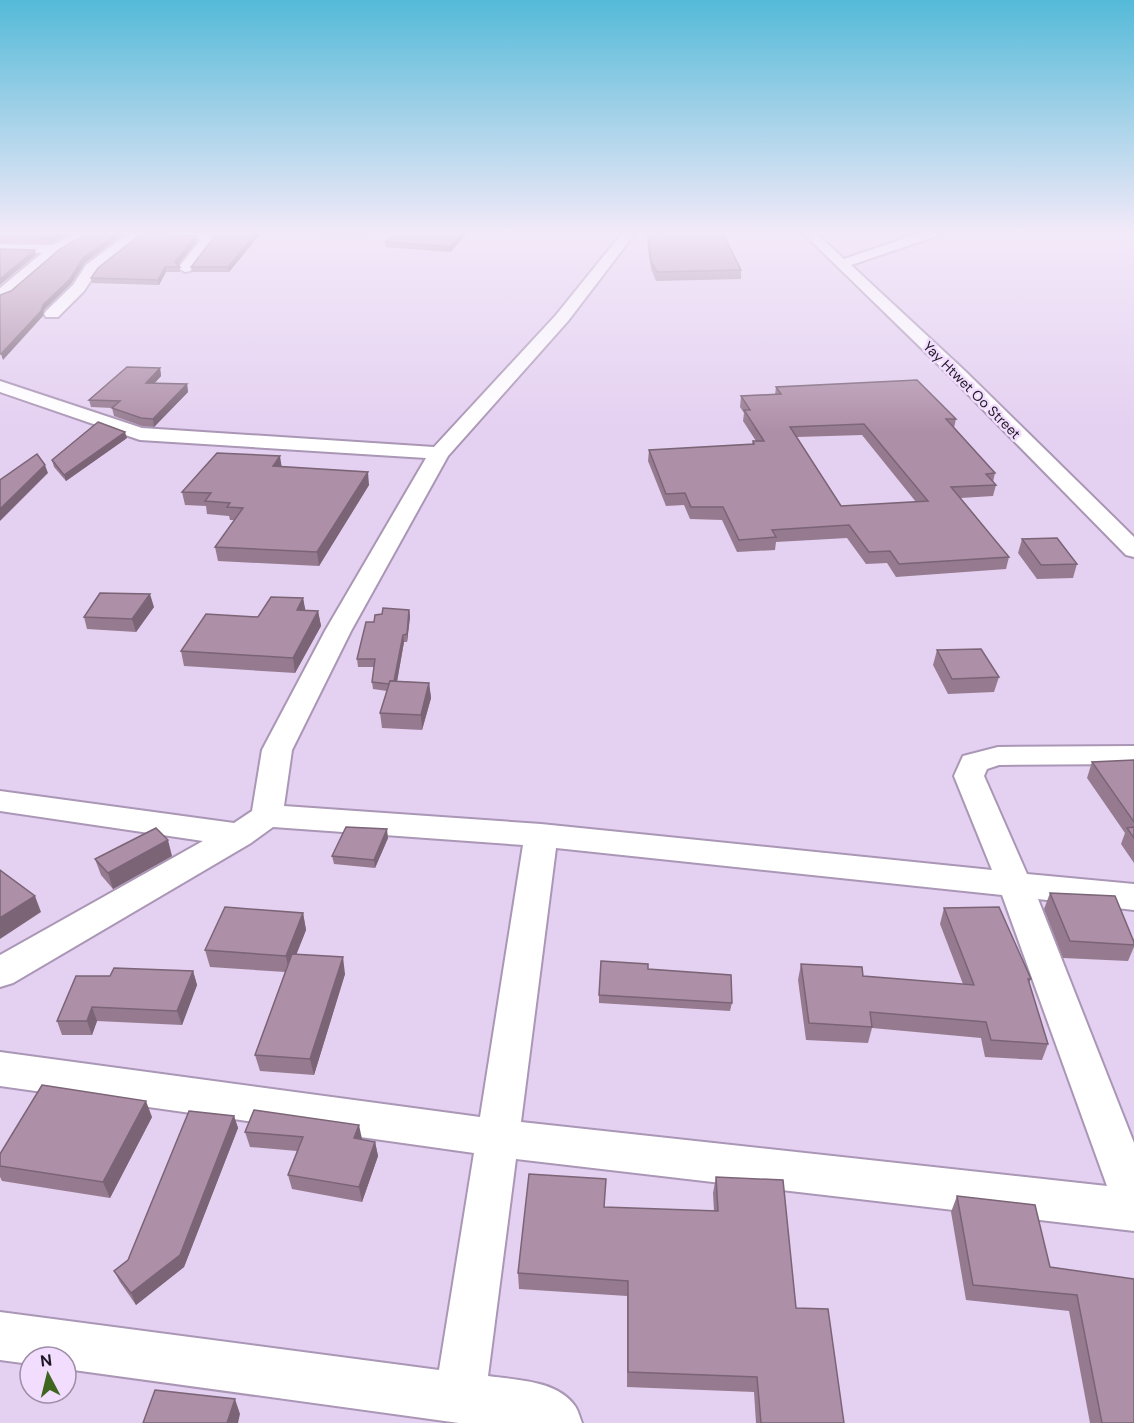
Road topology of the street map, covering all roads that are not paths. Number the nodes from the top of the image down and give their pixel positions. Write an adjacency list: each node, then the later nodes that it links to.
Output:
1 (68, 298): 4 (street)
2 (577, 298): 6 (street)
3 (878, 298): 7 (street, Yay Htwet Oo Street)
4 (52, 314)
5 (0, 386): 6 (street)
6 (440, 453): 10 (street)
7 (1134, 550)
8 (1134, 755): 13 (street)
9 (0, 801): 12 (street)
10 (267, 816): 11 (street); 12 (street)
11 (542, 835): 13 (street); 17 (street)
12 (240, 836): 15 (street)
13 (1015, 884): 14 (street); 18 (street)
14 (1134, 897)
15 (0, 973)
16 (0, 1069): 17 (street)
17 (498, 1138): 19 (street); 21 (street)
18 (1134, 1199)
19 (1134, 1210)
20 (0, 1336): 21 (street)
21 (460, 1398): 22 (street)
22 (556, 1423)

